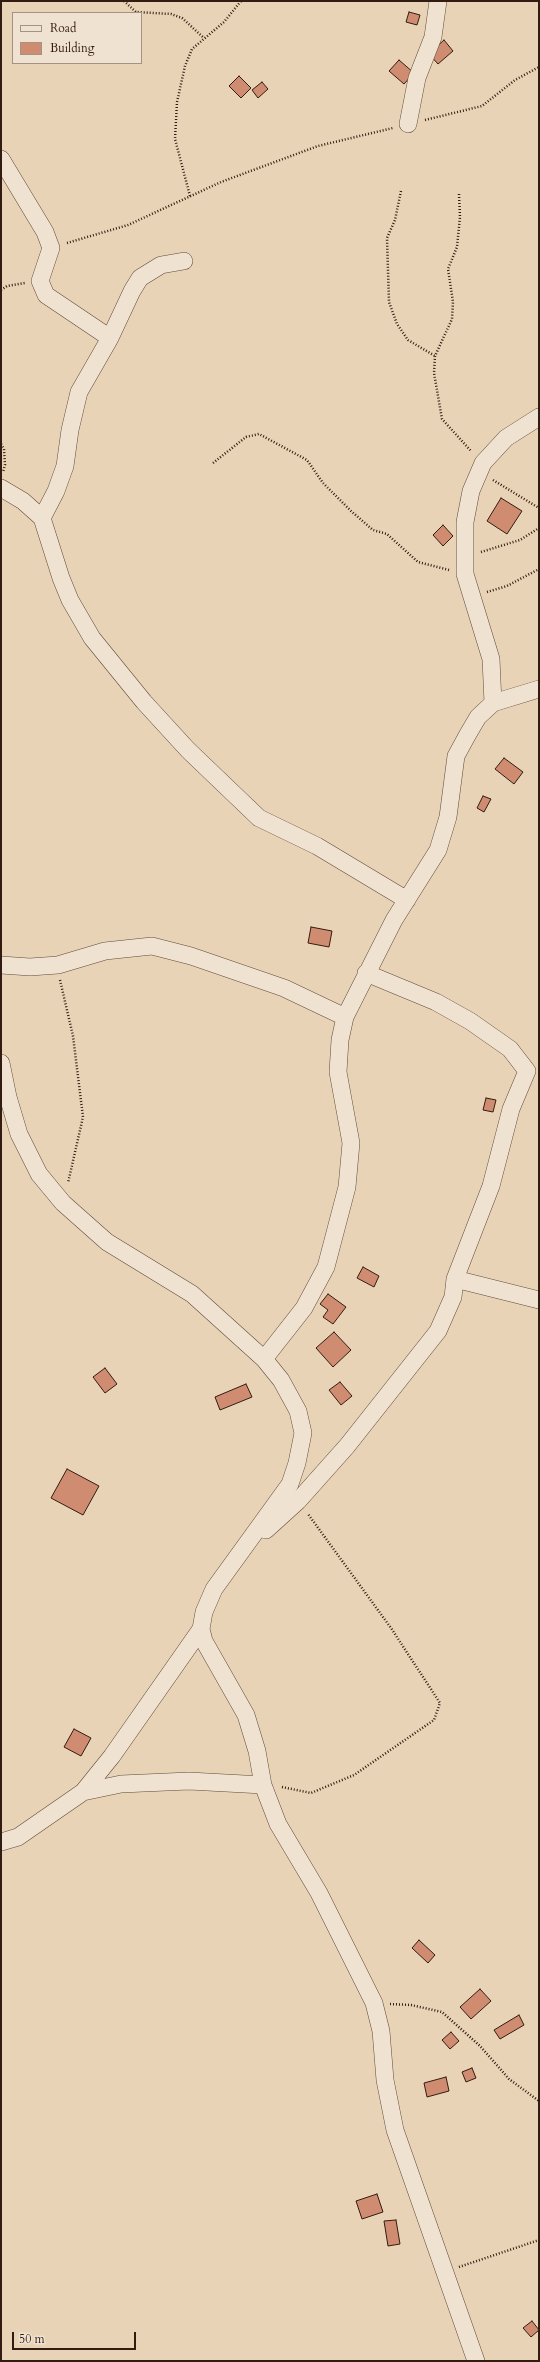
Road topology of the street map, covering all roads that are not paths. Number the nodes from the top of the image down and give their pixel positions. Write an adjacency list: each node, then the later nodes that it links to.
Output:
1 (438, 1): 2 (street)
2 (408, 124)
3 (1, 159): 5 (street)
4 (184, 261): 5 (street)
5 (110, 338): 8 (street)
6 (539, 417): 10 (street)
7 (1, 488): 8 (street)
8 (42, 518): 11 (street)
9 (539, 689): 10 (street)
10 (492, 703): 11 (street)
11 (407, 900): 13 (street)
12 (1, 965): 14 (street)
13 (366, 973): 14 (street); 16 (street)
14 (345, 1017): 19 (street)
15 (1, 1063): 19 (street)
16 (533, 1071): 17 (street)
17 (455, 1279): 18 (street); 20 (street)
18 (539, 1300)
19 (264, 1359): 20 (street)
20 (239, 1554): 21 (street)
21 (201, 1629): 22 (street); 23 (street)
22 (262, 1783): 23 (street); 25 (street)
23 (83, 1792): 24 (street)
24 (1, 1842)
25 (476, 2361)

